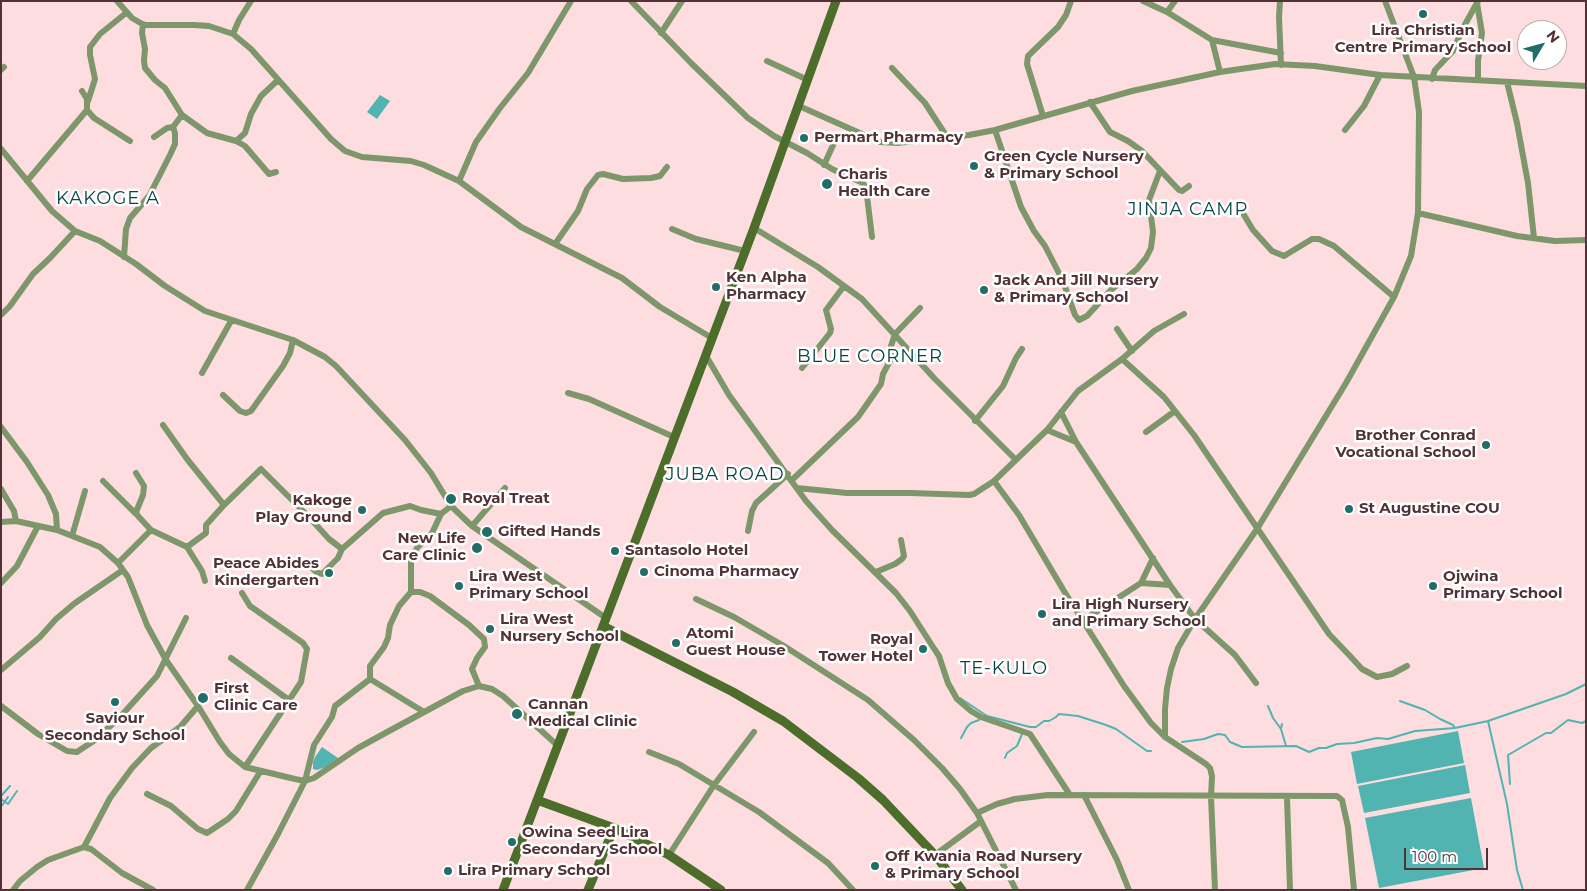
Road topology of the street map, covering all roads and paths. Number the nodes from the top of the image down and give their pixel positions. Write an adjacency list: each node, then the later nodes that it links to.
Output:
1 (117, 1): 14 (street)
2 (251, 1): 17 (street)
3 (571, 1): 56 (street)
4 (631, 1): 16 (street)
5 (682, 1): 16 (street)
6 (836, 1): 28 (street)
7 (1071, 1): 38 (street)
8 (1143, 1): 13 (street)
9 (1175, 1): 13 (street)
10 (1280, 1): 19 (street)
11 (1385, 1): 25 (street)
12 (1477, 2): 26 (street); 29 (street)
13 (1167, 12): 18 (street)
14 (126, 13): 15 (street); 33 (street)
15 (143, 24): 17 (street); 37 (street)
16 (662, 33): 47 (street)
17 (234, 34): 27 (street)
18 (1212, 40): 19 (street); 23 (street)
19 (1281, 53): 21 (street)
20 (767, 61): 28 (street)
21 (1281, 64): 23 (street); 24 (street)
22 (892, 68): 44 (street)
23 (1220, 72): 34 (street)
24 (1380, 75): 25 (street); 41 (street)
25 (1414, 77): 26 (street); 58 (street)
26 (1432, 79): 29 (street)
27 (278, 80): 42 (street); 56 (street)
28 (808, 80): 35 (street)
29 (1478, 80): 30 (street)
30 (1507, 82): 31 (street); 64 (street)
31 (1585, 88)
32 (82, 91): 33 (street)
33 (88, 101): 36 (street)
34 (1090, 102): 38 (street); 53 (street)
35 (799, 106): 44 (street); 47 (street)
36 (87, 110): 45 (street); 55 (street)
37 (182, 115): 39 (street); 46 (street)
38 (1043, 116): 40 (street)
39 (173, 127): 43 (street); 68 (street)
40 (995, 130): 44 (street); 53 (street)
41 (1345, 130)
42 (245, 133): 46 (street); 49 (street)
43 (154, 137)
44 (947, 137)
45 (130, 141)
46 (236, 141): 49 (street)
47 (786, 142): 51 (street); 60 (street)
48 (834, 143): 51 (street)
49 (245, 146): 54 (street)
50 (1, 149): 55 (street)
51 (824, 165): 63 (street)
52 (667, 167): 66 (street)
53 (1160, 171): 57 (street)
54 (276, 172)
55 (27, 181): 62 (street)
56 (459, 181): 66 (street)
57 (1189, 186)
58 (1418, 213): 64 (street); 70 (street)
59 (1244, 215): 70 (street)
60 (754, 228): 67 (street); 69 (street)
61 (672, 230): 67 (street)
62 (75, 231): 68 (street); 72 (street)
63 (872, 237)
64 (1534, 238): 65 (street)
65 (1586, 240)
66 (555, 244): 77 (street)
67 (745, 251): 77 (street)
68 (124, 257): 74 (street)
69 (844, 286): 76 (street); 83 (street)
70 (1394, 297): 113 (street)
71 (920, 308): 76 (street)
72 (1, 314)
73 (1184, 314): 80 (street)
74 (232, 321): 78 (street); 84 (street)
75 (1117, 329): 80 (street)
76 (895, 334): 89 (street); 98 (street)
77 (712, 338): 81 (street)
78 (293, 340): 86 (street); 106 (street)
79 (1022, 349): 89 (street)
80 (1132, 350): 82 (street)
81 (705, 354): 94 (street); 98 (street)
82 (1122, 359): 87 (street); 88 (street)
83 (802, 368)
84 (202, 373)
85 (568, 393): 94 (street)
86 (223, 395)
87 (1175, 411): 93 (street); 113 (street)
88 (1061, 412): 92 (street); 95 (street)
89 (975, 421): 96 (street)
90 (163, 425): 105 (street)
91 (2, 430): 114 (street)
92 (1047, 430): 95 (street); 96 (street)
93 (1146, 432)
94 (674, 437): 136 (street)
95 (1076, 442): 121 (street)
96 (1016, 460): 100 (street)
97 (136, 473): 107 (street)
98 (790, 477): 102 (street); 116 (street)
99 (102, 481): 107 (street)
100 (994, 481): 102 (street); 135 (street)
101 (505, 488): 112 (street)
102 (797, 488): 125 (street)
103 (1, 489): 109 (street)
104 (85, 491): 117 (street)
105 (224, 504): 119 (street); 120 (street)
106 (451, 506): 108 (street); 112 (street)
107 (136, 514): 115 (street)
108 (442, 514): 120 (street); 130 (street)
109 (16, 521): 110 (street); 111 (street)
110 (1, 522)
111 (38, 526): 114 (street); 127 (street)
112 (472, 526): 136 (street)
113 (1257, 529): 134 (street); 139 (street)
114 (57, 530): 117 (street)
115 (151, 530): 119 (street); 123 (street)
116 (748, 532)
117 (72, 536): 123 (street)
118 (901, 540): 125 (street)
119 (187, 548): 126 (street)
120 (342, 549): 122 (street)
121 (1153, 558): 128 (street); 129 (street)
122 (272, 560)
123 (118, 563): 124 (street)
124 (123, 570): 138 (street); 140 (street)
125 (876, 572): 157 (street)
126 (204, 581)
127 (1, 583)
128 (1141, 583): 129 (street); 135 (street)
129 (1170, 586): 134 (street)
130 (412, 592): 141 (street); 143 (street)
131 (242, 593): 144 (street)
132 (696, 599): 162 (street)
133 (186, 618): 138 (street)
134 (1195, 618): 142 (street); 149 (street)
135 (1082, 621): 149 (street)
136 (604, 622): 150 (street); 167 (street)
137 (231, 658): 144 (street)
138 (166, 660): 145 (street); 146 (street)
139 (1406, 666)
140 (1, 670)
141 (370, 679): 147 (street); 154 (street)
142 (1256, 683)
143 (479, 686): 147 (street); 150 (street)
144 (289, 700): 152 (street)
145 (1, 706)
146 (198, 706): 152 (street); 165 (street)
147 (424, 712): 154 (street)
148 (754, 732): 155 (street)
149 (1165, 737): 159 (street)
150 (557, 744): 161 (street)
151 (648, 752): 155 (street)
152 (245, 767): 153 (street)
153 (260, 772): 154 (street); 156 (street)
154 (304, 780): 170 (street)
155 (714, 785): 166 (street); 174 (street)
156 (147, 794)
157 (1070, 795): 158 (street); 162 (street)
158 (1084, 796): 159 (street); 177 (street)
159 (1211, 797): 160 (street); 178 (street)
160 (1287, 797): 179 (street); 180 (street)
161 (536, 800): 164 (street); 171 (street)
162 (977, 813): 163 (street)
163 (981, 821): 167 (street); 176 (street)
164 (614, 828): 166 (street); 172 (street)
165 (84, 847): 168 (street); 169 (street)
166 (669, 855): 173 (street)
167 (935, 855): 175 (street)
168 (13, 890)
169 (153, 890)
170 (247, 890)
171 (503, 890)
172 (588, 890)
173 (721, 890)
174 (853, 890)
175 (962, 890)
176 (1016, 890)
177 (1129, 890)
178 (1215, 890)
179 (1290, 890)
180 (1354, 890)

